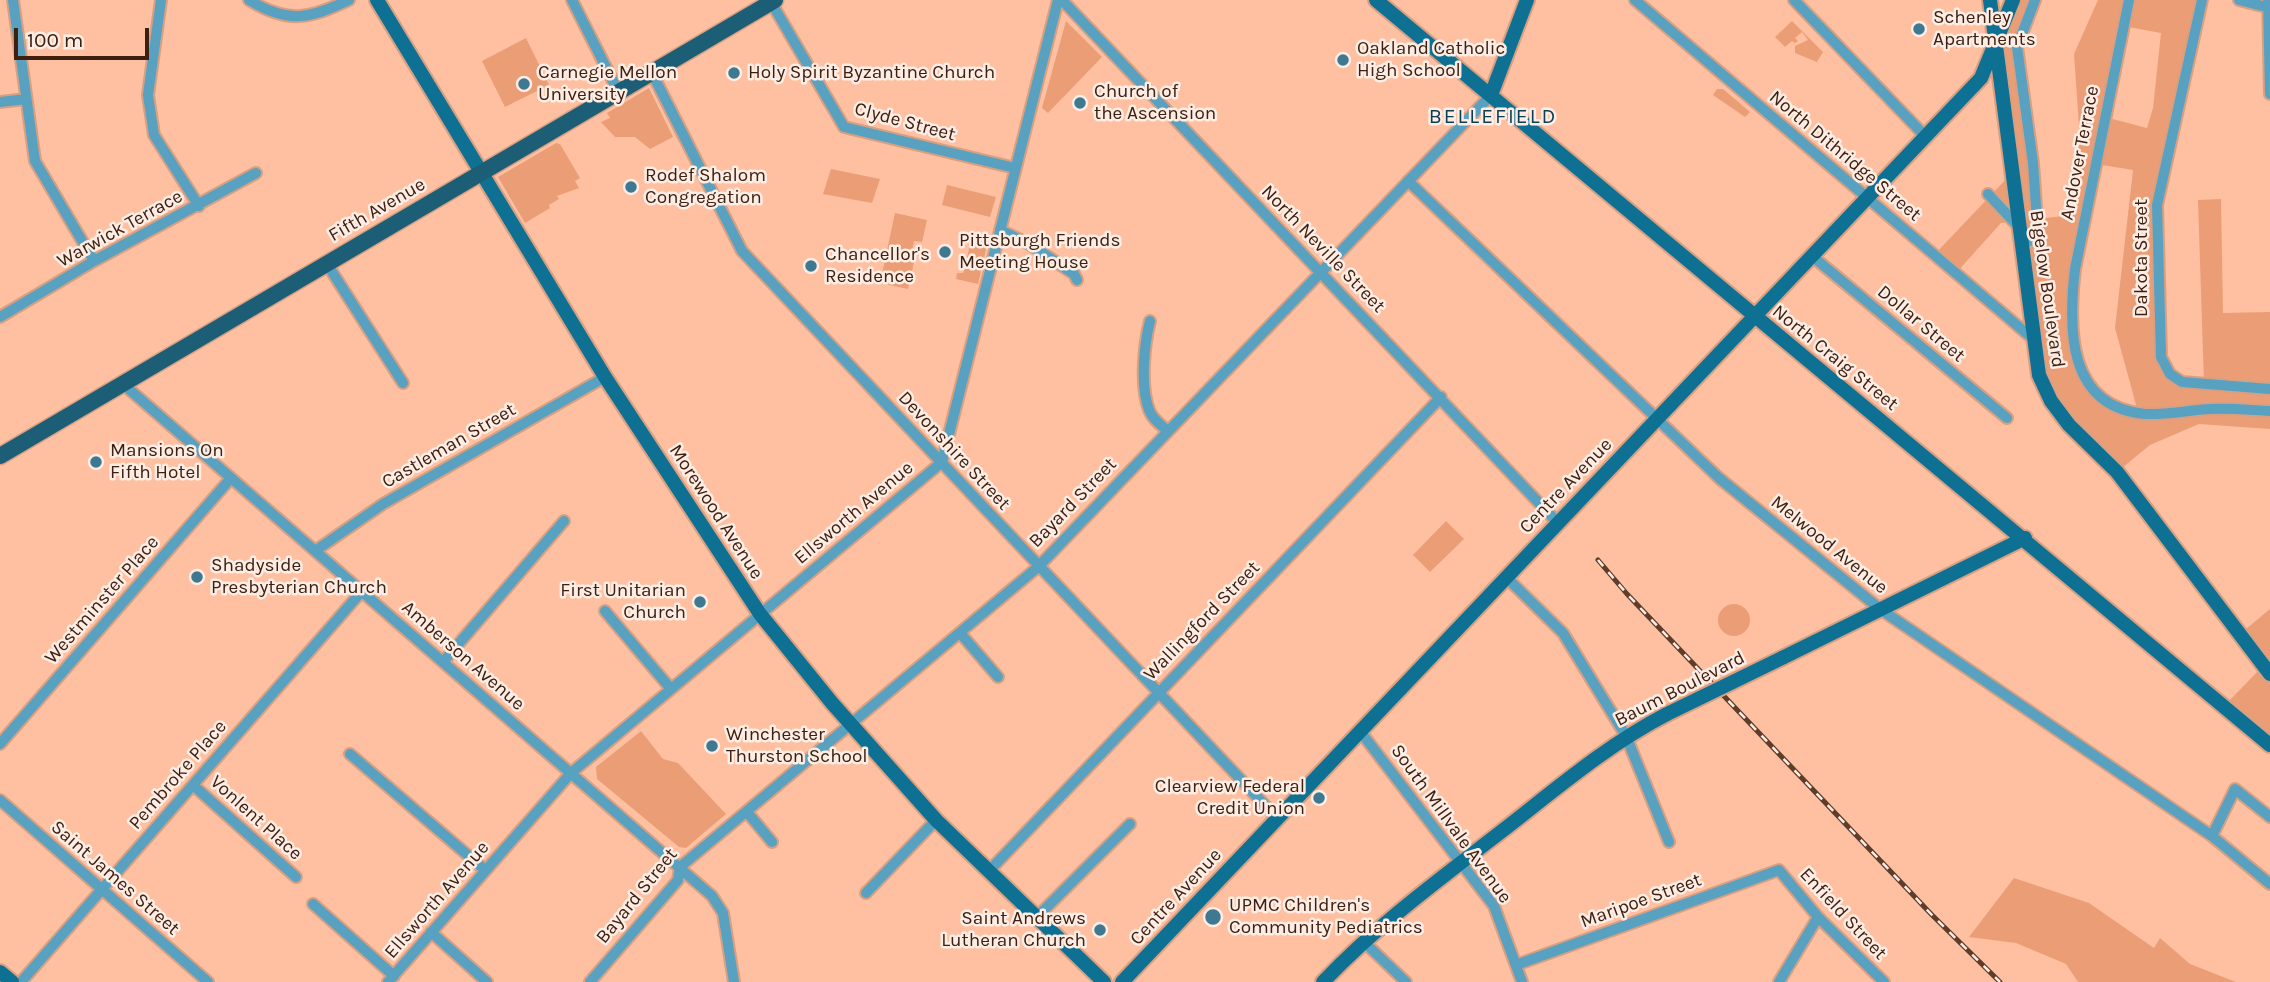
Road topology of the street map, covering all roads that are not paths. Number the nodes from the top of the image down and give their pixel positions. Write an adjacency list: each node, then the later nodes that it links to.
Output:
1 (13, 0): 25 (street)
2 (161, 0): 34 (street)
3 (249, 0): 4 (street)
4 (349, 0)
5 (377, 0): 30 (main road, Morewood Avenue)
6 (572, 0): 22 (street)
7 (1060, 0): 28 (street, Ellsworth Avenue); 41 (street, North Neville Street)
8 (1376, 0): 24 (main road, North Craig Street)
9 (1527, 0): 24 (main road, Bayard Street)
10 (1634, 0): 33 (street, North Dithridge Street)
11 (1794, 0): 27 (street)
12 (1990, 0): 20 (main road, Bigelow Boulevard)
13 (2013, 0): 20 (main road, Centre Avenue)
14 (2035, 0): 37 (street)
15 (2129, 0): 52 (street, Andover Terrace)
16 (2202, 0): 50 (street, Dakota Street)
17 (2239, 0): 19 (street)
18 (773, 1): 21 (highway, Fifth Avenue); 28 (street, Clyde Street)
19 (2269, 5): 23 (street)
20 (1996, 43): 27 (main road, Centre Avenue); 35 (main road, Bigelow Boulevard)
21 (652, 73): 22 (highway, Fifth Avenue); 57 (street, Devonshire Street)
22 (619, 93): 30 (highway, Fifth Avenue)
23 (2270, 94)
24 (1491, 95): 31 (street, Bayard Street); 43 (main road, North Craig Street)
25 (26, 99): 26 (street); 39 (street)
26 (0, 102)
27 (1926, 137): 33 (main road, Centre Avenue)
28 (1015, 168): 36 (street, Ellsworth Avenue)
29 (256, 173): 34 (street, Warwick Terrace)
30 (482, 173): 40 (highway, Fifth Avenue); 47 (main road, Morewood Avenue)
31 (1408, 181): 41 (street, Bayard Street); 54 (street, Melwood Avenue)
32 (1988, 194): 35 (street)
33 (1867, 198): 38 (main road, Centre Avenue); 46 (street, North Dithridge Street)
34 (199, 206): 39 (street, Warwick Terrace)
35 (2018, 226): 37 (main road, Bigelow Boulevard)
36 (1000, 230): 42 (street); 57 (street, Ellsworth Avenue)
37 (2020, 242): 46 (main road, Bigelow Boulevard)
38 (1812, 256): 43 (main road, Centre Avenue); 53 (street, Dollar Street)
39 (94, 261): 44 (street, Warwick Terrace)
40 (327, 264): 48 (street); 49 (highway, Fifth Avenue)
41 (1321, 272): 51 (street, North Neville Street); 55 (street, Bayard Street)
42 (1077, 280)
43 (1754, 316): 54 (main road, Centre Avenue); 61 (main road, North Craig Street)
44 (0, 317)
45 (1150, 321): 55 (street)
46 (2032, 338): 71 (main road, Bigelow Boulevard)
47 (605, 377): 62 (street, Castleman Street); 68 (main road, Morewood Avenue)
48 (403, 383)
49 (123, 384): 56 (highway, Fifth Avenue); 58 (street, Amberson Avenue)
50 (2270, 389)
51 (1441, 397): 60 (street, North Neville Street); 74 (street, Wallingford Street)
52 (2270, 411)
53 (2007, 418)
54 (1656, 419): 60 (main road, Centre Avenue); 66 (street, Melwood Avenue)
55 (1168, 431): 63 (street, Bayard Street)
56 (0, 456)
57 (942, 463): 63 (street, Devonshire Street); 68 (street, Ellsworth Avenue)
58 (231, 478): 62 (street, Amberson Avenue); 78 (street, Westminster Place)
59 (564, 522): 70 (street)
60 (1558, 523): 64 (main road, Centre Avenue)
61 (2025, 538): 66 (main road, Baum Boulevard); 79 (main road, North Craig Street)
62 (315, 551): 65 (street, Amberson Avenue)
63 (1038, 567): 69 (street, Bayard Street); 74 (street, Devonshire Street)
64 (1506, 577): 76 (main road, Centre Avenue); 77 (street)
65 (362, 591): 70 (street, Amberson Avenue); 82 (street, Pembroke Place)
66 (1880, 609): 77 (main road, Baum Boulevard, bridge); 89 (street, Melwood Avenue)
67 (605, 611): 73 (street)
68 (760, 614): 73 (street, Ellsworth Avenue); 75 (main road, Morewood Avenue)
69 (961, 634): 72 (street); 75 (street, Bayard Street)
70 (443, 662): 81 (street, Amberson Avenue)
71 (2270, 674)
72 (998, 677)
73 (671, 689): 81 (street, Ellsworth Avenue)
74 (1157, 693): 86 (street, Devonshire Street); 96 (street, Wallingford Street)
75 (852, 724): 84 (street, Bayard Street); 87 (main road, Morewood Avenue)
76 (1360, 731): 86 (main road, Centre Avenue); 92 (street, South Millvale Avenue)
77 (1626, 736): 91 (street); 92 (main road, Baum Boulevard)
78 (0, 744)
79 (2270, 745)
80 (350, 754): 94 (street)
81 (571, 773): 93 (street, Amberson Avenue); 94 (street, Ellsworth Avenue)
82 (193, 785): 97 (street, Vonlent Place); 99 (street, Pembroke Place)
83 (0, 800): 99 (street, Saint James Street)
84 (747, 812): 90 (street); 93 (street, Bayard Street)
85 (2270, 817): 89 (street)
86 (1278, 819): 116 (main road, Centre Avenue)
87 (936, 820): 96 (main road, Morewood Avenue); 100 (street)
88 (1130, 824): 102 (street)
89 (2212, 836): 98 (street, Melwood Avenue)
90 (772, 842)
91 (1669, 842)
92 (1461, 863): 105 (main road, Baum Boulevard); 106 (street, South Millvale Avenue)
93 (680, 867): 113 (street, Bayard Street); 114 (street, Amberson Avenue)
94 (485, 870): 104 (street, Ellsworth Avenue)
95 (1779, 870): 103 (street, Enfield Street); 106 (street, Maripoe Street)
96 (989, 871): 102 (main road, Morewood Avenue)
97 (296, 877)
98 (2270, 884)
99 (102, 890): 110 (street, Pembroke Place); 111 (street, Saint James Street)
100 (866, 893)
101 (313, 904): 108 (street)
102 (1037, 917): 115 (main road, Morewood Avenue)
103 (1818, 917): 120 (street); 121 (street, Enfield Street)
104 (430, 932): 108 (street, Ellsworth Avenue); 112 (street)
105 (1363, 941): 117 (main road, Baum Boulevard); 118 (street)
106 (1516, 965): 119 (street, South Millvale Avenue)
107 (0, 972): 109 (main road)
108 (391, 979)
109 (12, 982)
110 (21, 982)
111 (208, 982)
112 (487, 982)
113 (590, 982)
114 (734, 982)
115 (1104, 982)
116 (1122, 982)
117 (1323, 982)
118 (1406, 982)
119 (1522, 982)
120 (1779, 982)
121 (1884, 982)

